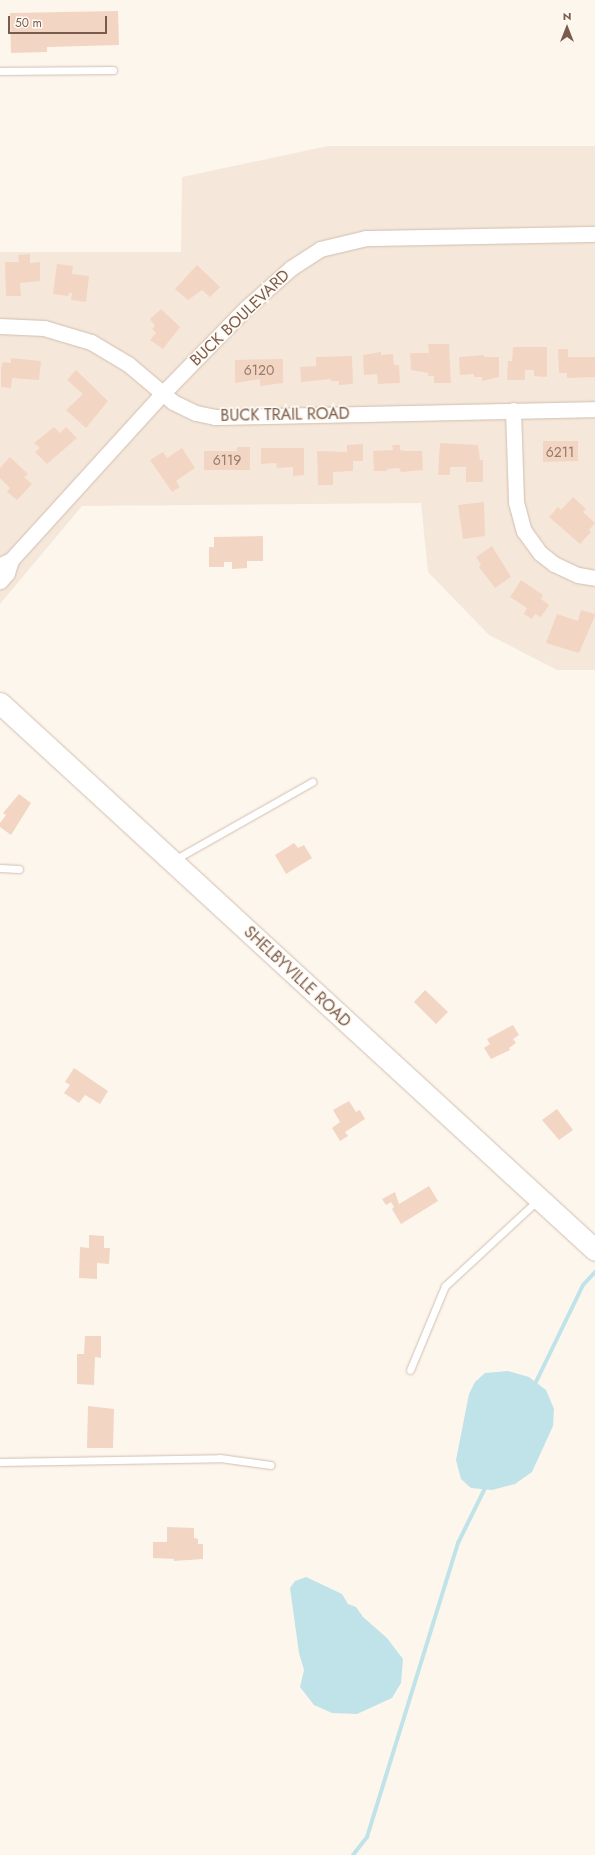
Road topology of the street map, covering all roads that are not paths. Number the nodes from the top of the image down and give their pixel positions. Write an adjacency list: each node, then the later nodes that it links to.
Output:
1 (113, 70): 2 (lane)
2 (0, 71)
3 (595, 234): 5 (street, BUCK BOULEVARD)
4 (0, 326): 5 (street, BUCK TRAIL ROAD)
5 (162, 394): 7 (street, BUCK TRAIL ROAD); 8 (street, BUCK BOULEVARD)
6 (595, 409): 7 (street, BUCK TRAIL ROAD)
7 (513, 410): 9 (street)
8 (5, 562): 10 (street, BUCK BOULEVARD)
9 (595, 578)
10 (0, 581)
11 (0, 703): 13 (main road, SHELBYVILLE ROAD)
12 (312, 782): 13 (lane)
13 (172, 861): 16 (main road, SHELBYVILLE ROAD)
14 (0, 868): 15 (lane)
15 (19, 869)
16 (539, 1199): 17 (main road, SHELBYVILLE ROAD); 18 (lane)
17 (594, 1249)
18 (410, 1370)
19 (0, 1462): 20 (lane)
20 (272, 1465)

